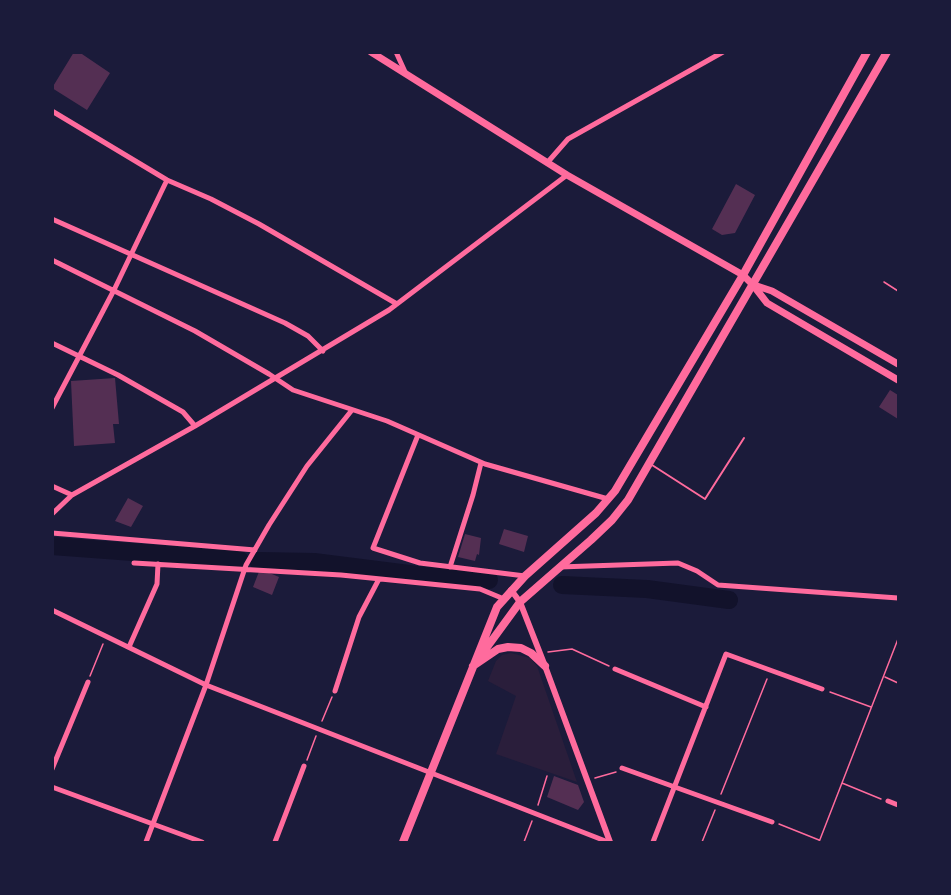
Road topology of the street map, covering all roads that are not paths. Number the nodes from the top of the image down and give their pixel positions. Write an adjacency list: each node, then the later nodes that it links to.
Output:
1 (371, 52): 6 (main road)
2 (396, 52): 6 (street)
3 (723, 52): 8 (street)
4 (867, 52): 14 (main road)
5 (887, 52): 15 (main road)
6 (406, 74): 8 (main road)
7 (52, 111): 10 (street)
8 (547, 163): 9 (main road)
9 (567, 176): 14 (main road); 17 (street)
10 (167, 180): 12 (street); 17 (street)
11 (52, 219): 12 (street)
12 (131, 255): 16 (street); 19 (street)
13 (52, 260): 16 (street)
14 (742, 275): 15 (main road); 35 (main road)
15 (753, 285): 21 (main road); 23 (main road); 32 (main road)
16 (114, 290): 20 (street); 22 (street)
17 (397, 304): 19 (street)
18 (52, 343): 20 (street)
19 (322, 351): 22 (street)
20 (80, 356): 25 (street); 28 (street)
21 (898, 364)
22 (276, 378): 27 (street); 28 (street)
23 (898, 380)
24 (52, 390): 25 (street)
25 (61, 393): 26 (street)
26 (52, 408)
27 (352, 410): 29 (street); 38 (street)
28 (195, 426): 34 (street)
29 (418, 435): 31 (street); 41 (street)
30 (744, 438): 32 (lane)
31 (481, 463): 35 (street); 41 (street)
32 (649, 464): 42 (main road)
33 (52, 486): 34 (street)
34 (72, 495): 36 (street)
35 (608, 499): 44 (main road)
36 (52, 514)
37 (52, 534): 38 (street)
38 (255, 550): 43 (street)
39 (134, 562): 40 (street)
40 (158, 564): 43 (street); 51 (street)
41 (450, 567): 44 (street)
42 (558, 567): 47 (street); 49 (main road)
43 (245, 568): 45 (street); 56 (street)
44 (525, 576): 46 (main road)
45 (378, 579): 48 (street); 58 (street)
46 (511, 590): 48 (main road); 49 (street)
47 (898, 598)
48 (504, 599): 52 (main road)
49 (520, 602): 52 (main road); 53 (street)
50 (52, 610): 51 (street)
51 (129, 647): 56 (street)
52 (472, 666): 53 (main road); 63 (main road)
53 (545, 666): 74 (street)
54 (615, 669): 59 (street)
55 (88, 682): 62 (street)
56 (206, 685): 63 (street); 69 (street)
57 (822, 689): 59 (street)
58 (335, 691)
59 (706, 707): 65 (street)
60 (304, 766): 72 (street)
61 (622, 768): 65 (street)
62 (52, 770)
63 (430, 774): 73 (main road); 74 (street)
64 (52, 788): 69 (street)
65 (676, 788): 68 (street); 75 (street)
66 (888, 801): 67 (street)
67 (898, 805)
68 (772, 822)
69 (154, 825): 70 (street); 71 (street)
70 (146, 843)
71 (202, 843)
72 (275, 843)
73 (404, 843)
74 (609, 843)
75 (653, 843)

